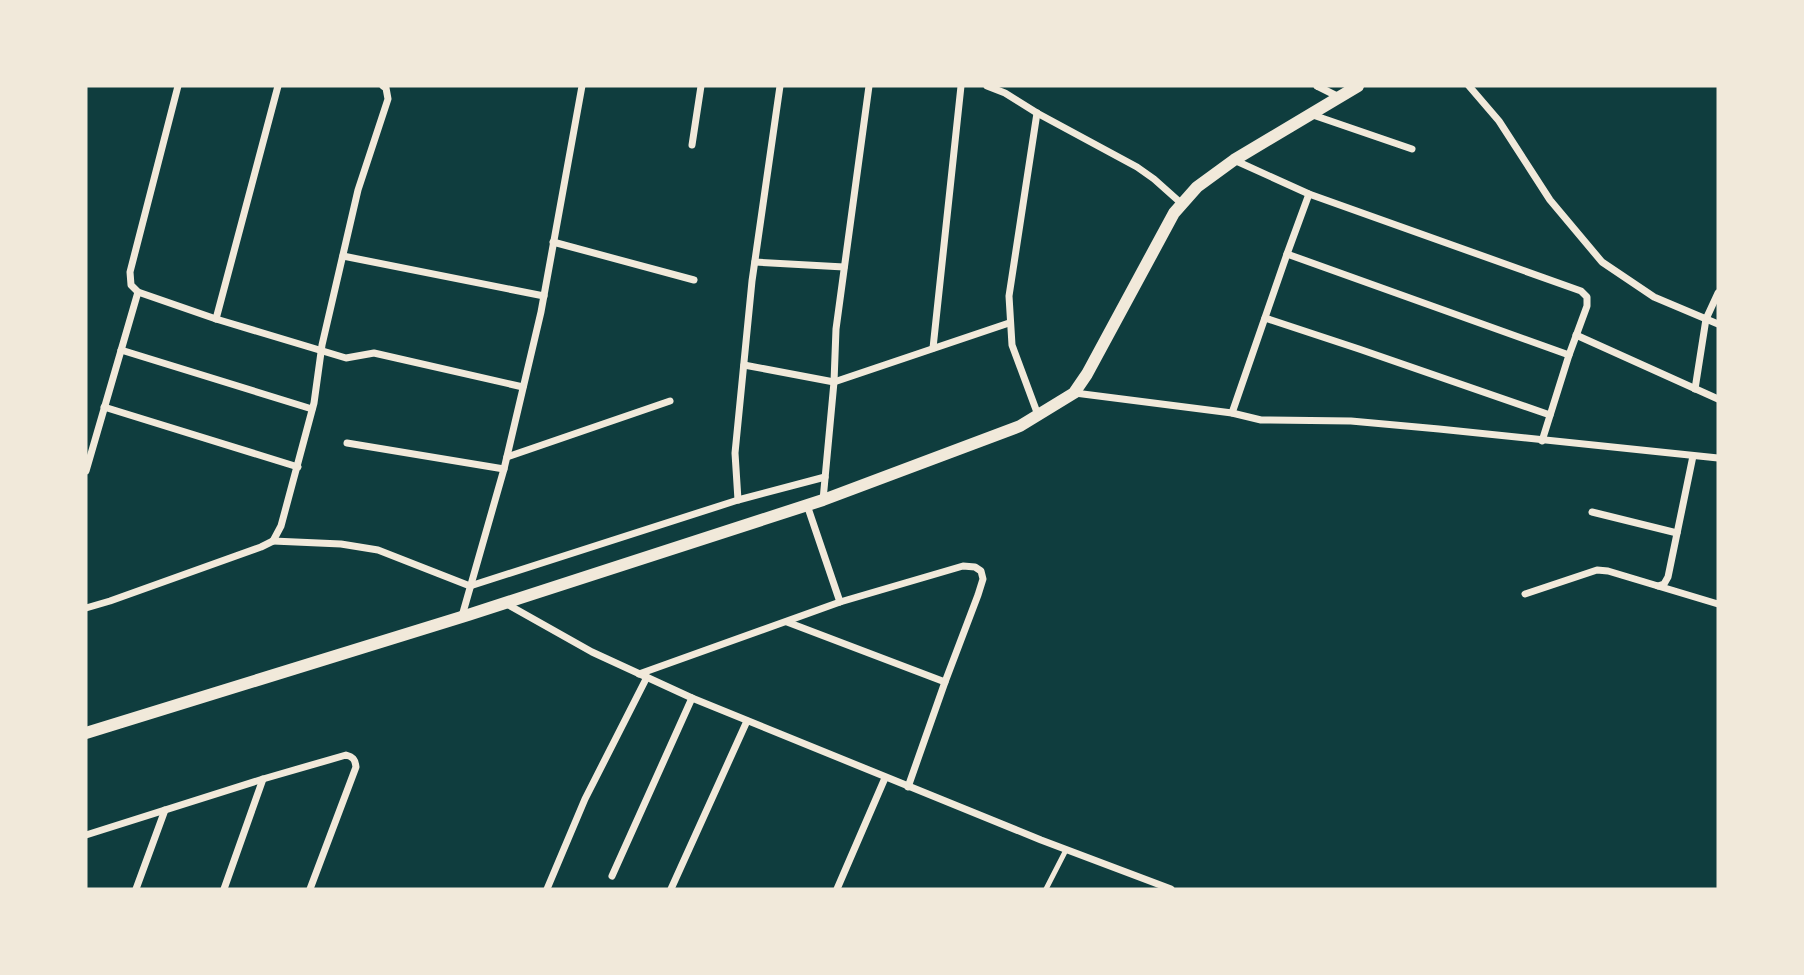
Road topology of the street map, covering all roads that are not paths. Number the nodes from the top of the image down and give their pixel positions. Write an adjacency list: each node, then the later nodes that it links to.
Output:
1 (178, 86): 27 (street)
2 (278, 86): 31 (street)
3 (383, 86): 23 (street)
4 (582, 86): 21 (street)
5 (701, 86): 16 (street)
6 (780, 86): 24 (street)
7 (869, 86): 25 (street)
8 (961, 86): 36 (street)
9 (987, 86): 14 (street)
10 (1317, 86): 13 (street)
11 (1358, 86): 13 (street)
12 (1469, 86): 32 (street)
13 (1339, 97): 15 (street)
14 (1037, 113): 20 (street); 33 (street)
15 (1310, 114): 17 (street); 18 (street)
16 (692, 145)
17 (1412, 149)
18 (1234, 160): 19 (street); 20 (street)
19 (1309, 194): 22 (street); 35 (street)
20 (1182, 204): 44 (street)
21 (553, 242): 26 (street); 29 (street)
22 (1287, 254): 30 (street); 39 (street)
23 (343, 256): 29 (street); 38 (street)
24 (755, 262): 25 (street); 40 (street)
25 (844, 267): 41 (street)
26 (694, 280)
27 (138, 292): 31 (street); 37 (street)
28 (1718, 293): 32 (street)
29 (544, 296): 42 (street)
30 (1265, 318): 49 (street); 51 (street)
31 (216, 319): 38 (street)
32 (1706, 319): 34 (street); 43 (street)
33 (1009, 323): 36 (street); 50 (street)
34 (1718, 324)
35 (1576, 335): 39 (street); 43 (street)
36 (933, 348): 41 (street)
37 (121, 350): 47 (street); 48 (street)
38 (321, 351): 42 (street); 48 (street)
39 (1569, 355): 51 (street)
40 (744, 365): 41 (street); 61 (street)
41 (834, 382): 60 (street)
42 (523, 387): 55 (street)
43 (1695, 388): 45 (street)
44 (1074, 393): 49 (street); 50 (street)
45 (1718, 399)
46 (670, 401): 55 (street)
47 (104, 407): 57 (street); 59 (street)
48 (312, 409): 57 (street)
49 (1232, 413): 52 (street)
50 (1038, 415): 62 (street)
51 (1550, 415): 52 (street)
52 (1542, 441): 54 (street)
53 (347, 443): 58 (street)
54 (1693, 456): 56 (street); 65 (street)
55 (507, 457): 58 (street)
56 (1718, 458)
57 (298, 467): 66 (street)
58 (504, 469): 67 (street)
59 (86, 471)
60 (825, 477): 61 (street); 62 (street)
61 (738, 499): 67 (street)
62 (823, 500): 63 (street)
63 (807, 505): 70 (street); 71 (street)
64 (1592, 512): 65 (street)
65 (1677, 533): 68 (street)
66 (273, 541): 67 (street); 73 (street)
67 (470, 586): 74 (street)
68 (1658, 586): 69 (street); 72 (street)
69 (1525, 594)
70 (840, 602): 75 (street); 77 (street)
71 (505, 603): 74 (street); 76 (street)
72 (1718, 604)
73 (86, 608)
74 (462, 617): 80 (street)
75 (786, 622): 76 (street); 77 (street)
76 (643, 676): 78 (street); 91 (street)
77 (945, 682): 83 (street)
78 (692, 698): 79 (street); 87 (street)
79 (747, 721): 81 (street); 92 (street)
80 (86, 733)
81 (885, 778): 83 (street); 93 (street)
82 (263, 779): 84 (street); 89 (street); 90 (street)
83 (908, 787): 86 (street)
84 (165, 810): 85 (street); 88 (street)
85 (86, 835)
86 (1066, 850): 94 (lane); 95 (street)
87 (612, 877)
88 (136, 889)
89 (224, 889)
90 (310, 889)
91 (547, 889)
92 (671, 889)
93 (838, 889)
94 (1046, 889)
95 (1171, 889)

